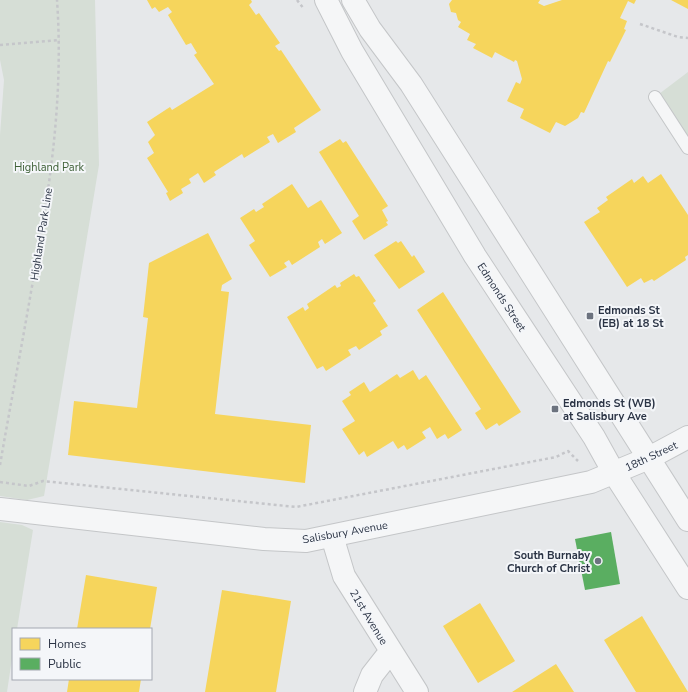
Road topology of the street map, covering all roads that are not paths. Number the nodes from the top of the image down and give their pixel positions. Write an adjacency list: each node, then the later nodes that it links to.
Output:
1 (326, 0): 7 (street, Edmonds Street)
2 (353, 0): 6 (street)
3 (655, 97): 4 (lane)
4 (688, 148)
5 (688, 438): 6 (street, 18th Street)
6 (649, 458): 7 (street, 18th Street); 9 (street)
7 (614, 473): 10 (street, Salisbury Avenue); 11 (street, Edmonds Street)
8 (0, 509): 10 (street, Salisbury Avenue)
9 (688, 520)
10 (332, 536): 12 (street, 21st Avenue)
11 (688, 588)
12 (390, 652): 13 (street); 14 (street, 21st Avenue)
13 (365, 692)
14 (417, 692)

